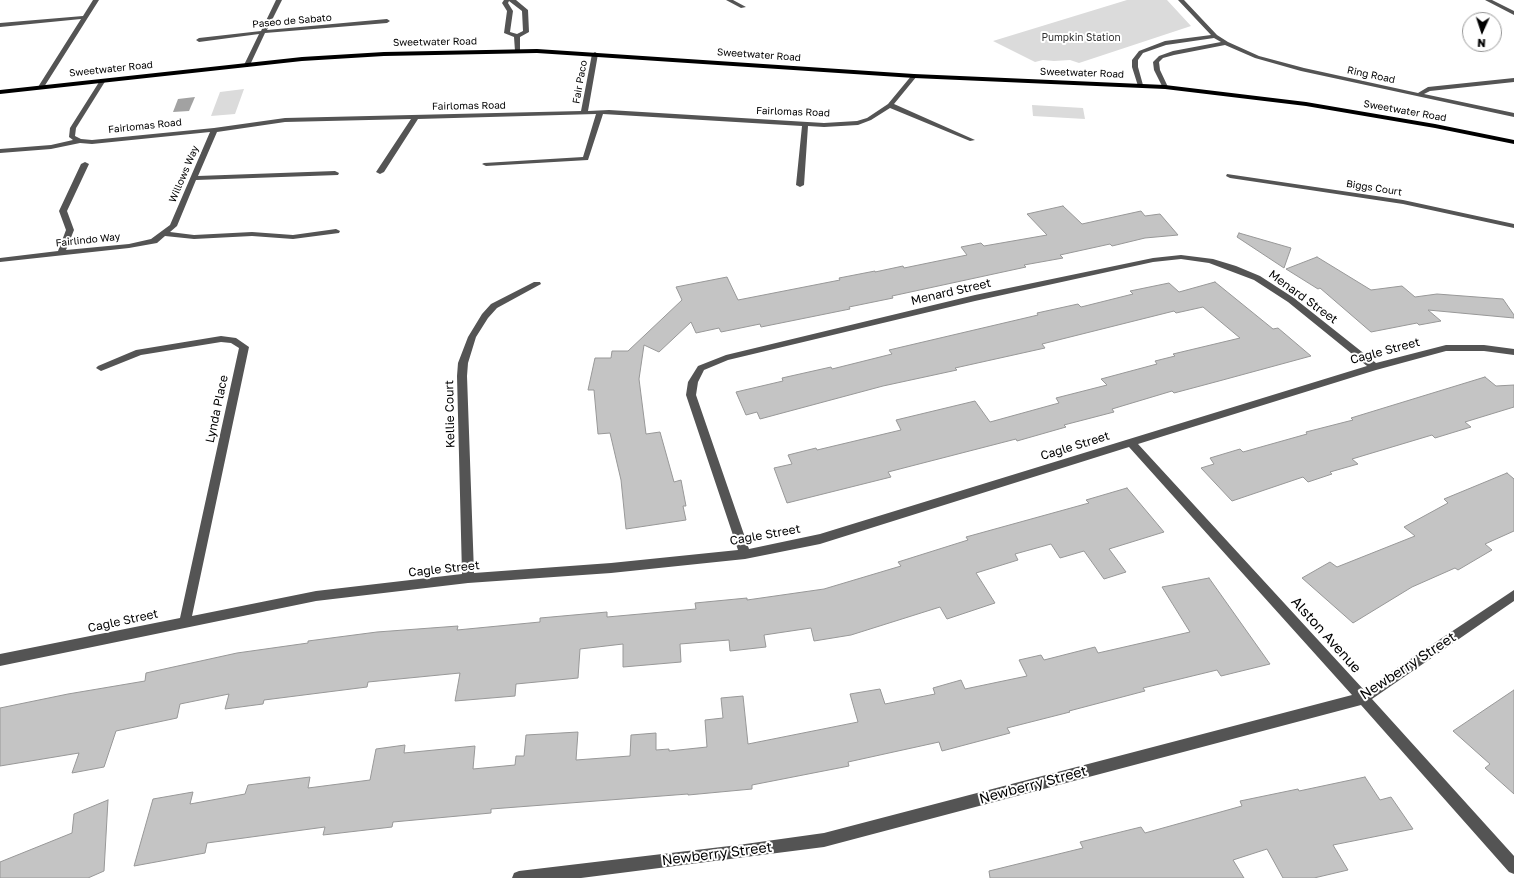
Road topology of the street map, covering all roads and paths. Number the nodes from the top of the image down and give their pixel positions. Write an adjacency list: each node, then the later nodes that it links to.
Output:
1 (96, 0): 10 (street)
2 (279, 0): 13 (street)
3 (507, 0): 14 (street)
4 (510, 0): 14 (street)
5 (729, 0): 8 (street)
6 (1181, 0): 15 (street, Ring Road)
7 (1488, 0): 9 (street)
8 (743, 7)
9 (1514, 13)
10 (85, 17): 12 (street); 25 (street)
11 (386, 21): 13 (street, Paseo de Sabato)
12 (0, 25)
13 (263, 32): 16 (street, Paseo de Sabato); 20 (street)
14 (517, 36): 18 (street)
15 (1216, 36): 17 (street, Ring Road); 24 (street)
16 (199, 40)
17 (1226, 43): 26 (street); 28 (street, Ring Road)
18 (518, 51): 19 (main road, Sweetwater Road); 20 (main road, Sweetwater Road)
19 (595, 54): 21 (main road, Sweetwater Road); 30 (street, Fair Paco)
20 (247, 65): 22 (main road, Sweetwater Road)
21 (914, 76): 24 (main road, Sweetwater Road); 29 (street, Fairlomas Road)
22 (102, 80): 25 (main road, Sweetwater Road); 37 (street)
23 (1514, 80): 28 (street)
24 (1140, 85): 26 (main road, Sweetwater Road)
25 (41, 87): 27 (main road, Sweetwater Road)
26 (1165, 87): 38 (main road, Sweetwater Road)
27 (0, 92)
28 (1418, 95): 32 (street, Ring Road)
29 (890, 105): 34 (street, Fairlomas Road); 36 (street)
30 (584, 113): 31 (street, Fairlomas Road); 33 (street, Fairlomas Road)
31 (600, 113): 34 (street, Fairlomas Road); 41 (street)
32 (1514, 115)
33 (416, 117): 35 (street, Fairlomas Road); 42 (street)
34 (805, 124): 46 (street)
35 (214, 130): 37 (street, Fairlomas Road); 45 (street, Willows Way)
36 (972, 140)
37 (80, 141): 39 (street, Fairlomas Road)
38 (1514, 142)
39 (0, 151)
40 (85, 164): 51 (street)
41 (486, 164)
42 (380, 172)
43 (335, 173): 45 (street)
44 (1230, 176): 48 (street, Biggs Court)
45 (193, 178): 47 (street, Willows Way)
46 (800, 185)
47 (173, 226): 50 (street, Fairlindo Way)
48 (1514, 226)
49 (336, 231): 50 (street)
50 (163, 234): 51 (street, Fairlindo Way)
51 (61, 252): 52 (street, Fairlindo Way)
52 (0, 260)
53 (537, 284): 59 (street, Kellie Court)
54 (1514, 352): 55 (street, Cagle Street)
55 (1374, 367): 57 (street, Cagle Street); 58 (street, Menard Street)
56 (101, 368): 61 (street, Lynda Place)
57 (1131, 443): 58 (street, Cagle Street); 63 (street, Alston Avenue)
58 (745, 554): 59 (street, Cagle Street)
59 (468, 578): 61 (street, Cagle Street)
60 (1514, 596): 63 (street, Newberry Street)
61 (185, 622): 62 (street, Cagle Street)
62 (0, 660)
63 (1363, 698): 64 (street, Alston Avenue); 65 (street, Newberry Street)
64 (1514, 867)
65 (519, 878)

